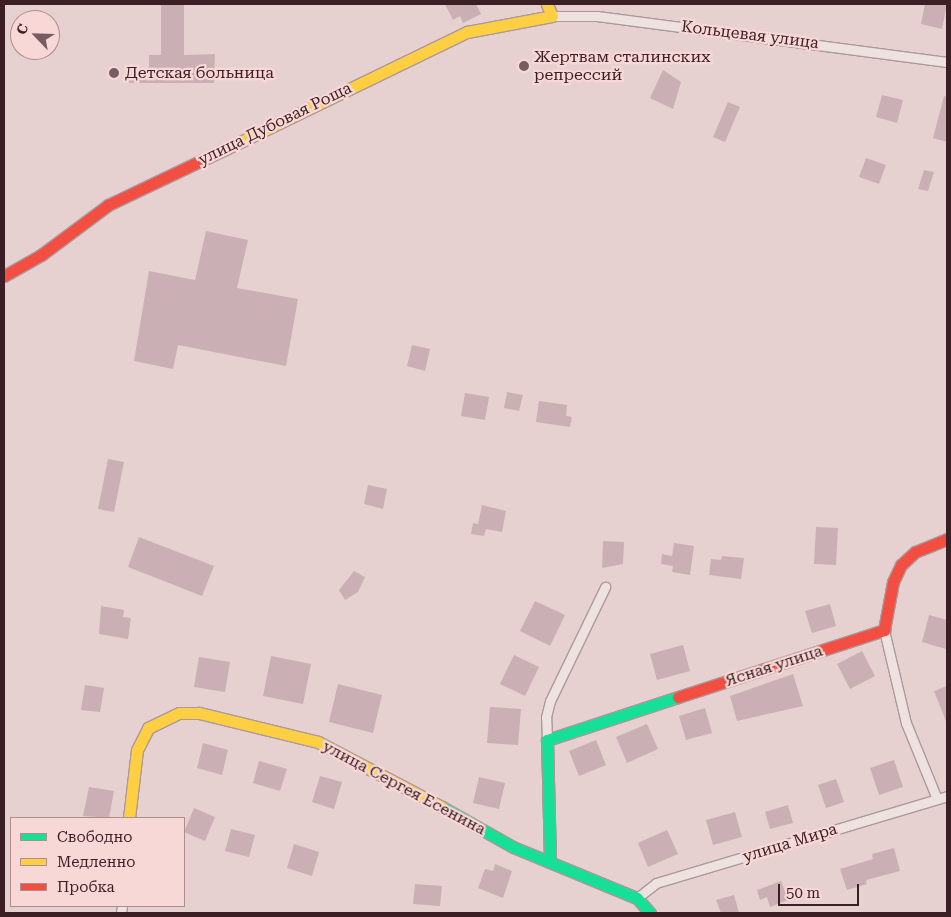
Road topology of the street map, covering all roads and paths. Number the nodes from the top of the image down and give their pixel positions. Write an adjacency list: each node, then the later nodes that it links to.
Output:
1 (546, 4): 2 (street)
2 (552, 16): 3 (street, Кольцевая улица); 4 (street, улица Дубовая Роща)
3 (947, 62)
4 (4, 276)
5 (947, 538): 7 (street)
6 (605, 587): 8 (street)
7 (884, 630): 8 (street, Ясная улица); 10 (street)
8 (547, 740): 12 (street)
9 (947, 796): 10 (street, улица Мира)
10 (937, 799): 13 (street, улица Мира)
11 (129, 817): 12 (street, улица Сергея Есенина)
12 (550, 861): 13 (street, улица Сергея Есенина)
13 (637, 898): 14 (street, улица Сергея Есенина)
14 (650, 913)

